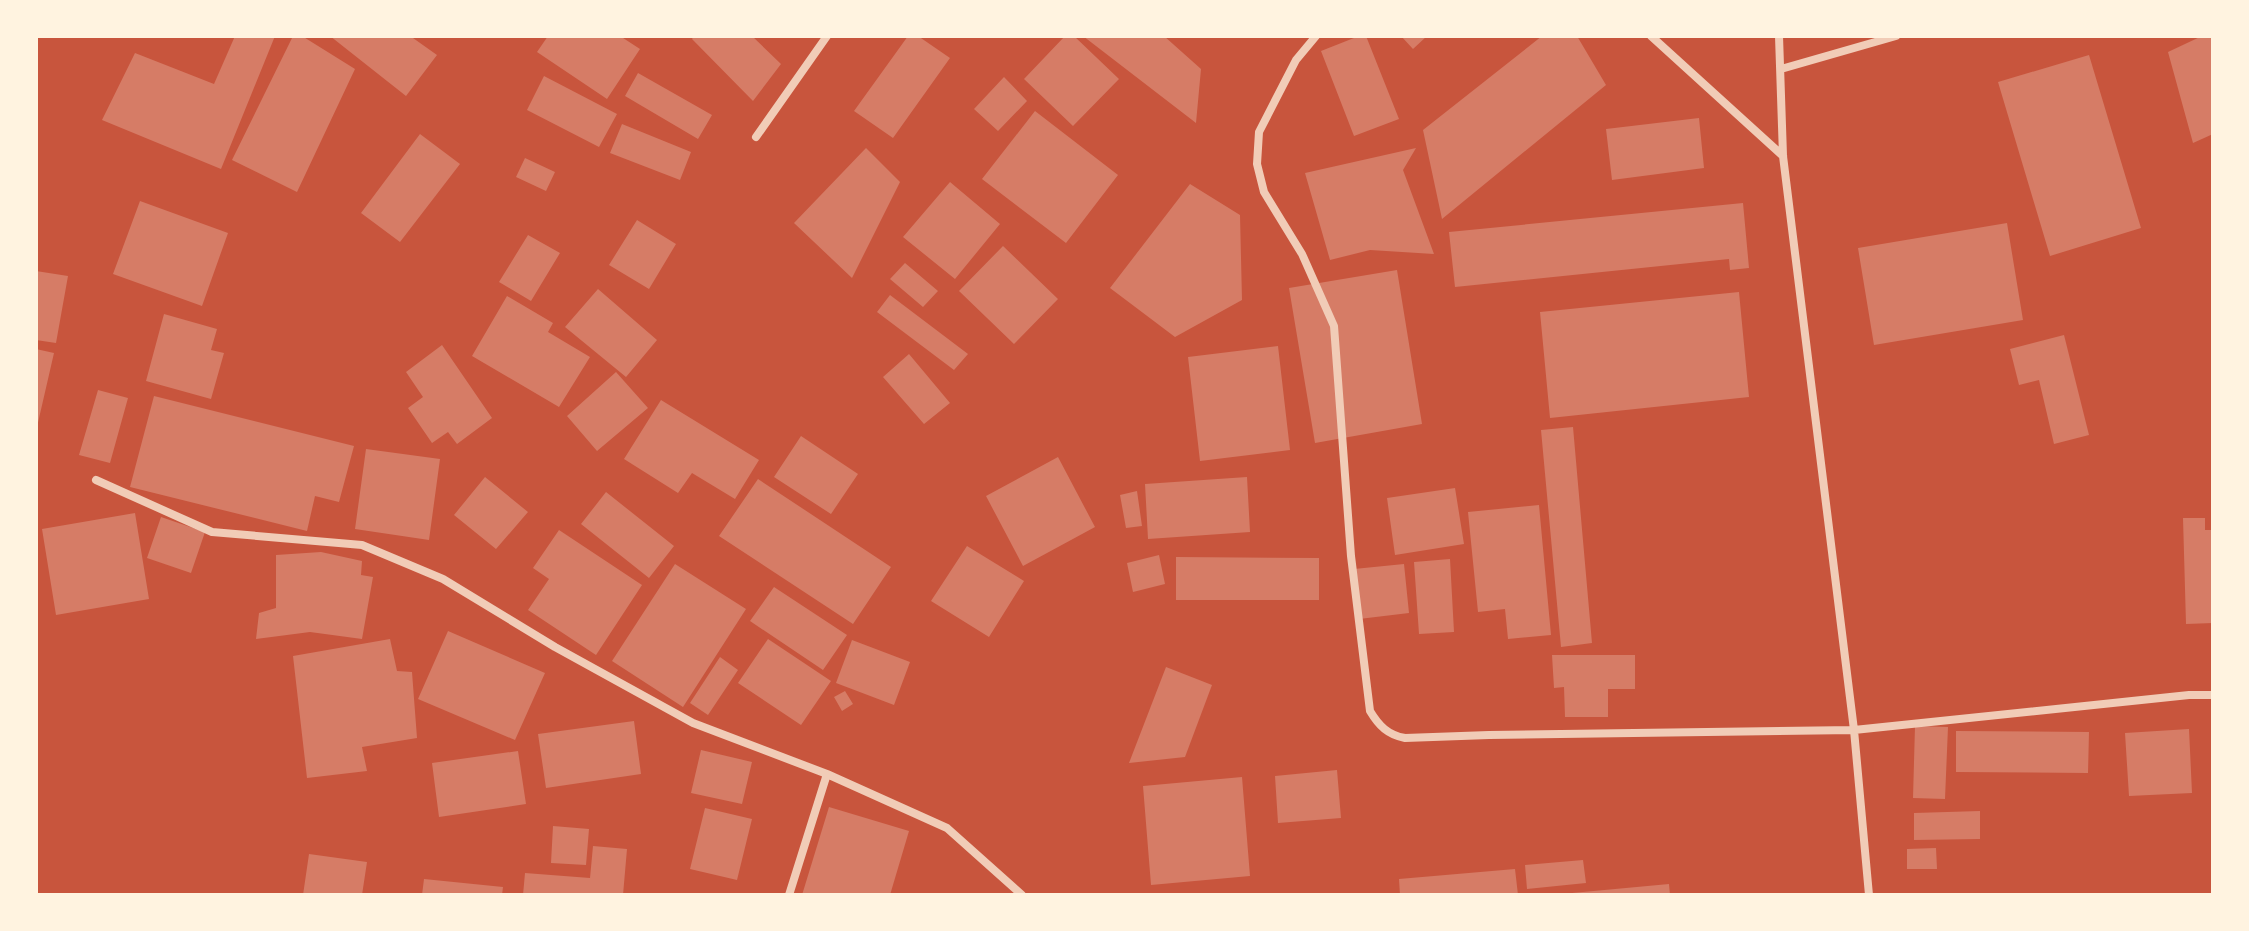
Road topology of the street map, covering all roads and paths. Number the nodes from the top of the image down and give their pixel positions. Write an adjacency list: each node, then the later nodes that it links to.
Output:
1 (827, 36): 7 (street)
2 (1316, 36): 11 (street)
3 (1651, 36): 8 (street)
4 (1779, 36): 6 (street)
5 (1896, 36): 6 (street)
6 (1781, 69): 8 (street)
7 (756, 137)
8 (1783, 156): 11 (street)
9 (96, 480): 12 (street)
10 (2213, 695): 11 (street)
11 (1854, 730): 15 (street)
12 (827, 774): 13 (street); 14 (street)
13 (789, 895)
14 (1022, 895)
15 (1869, 895)

